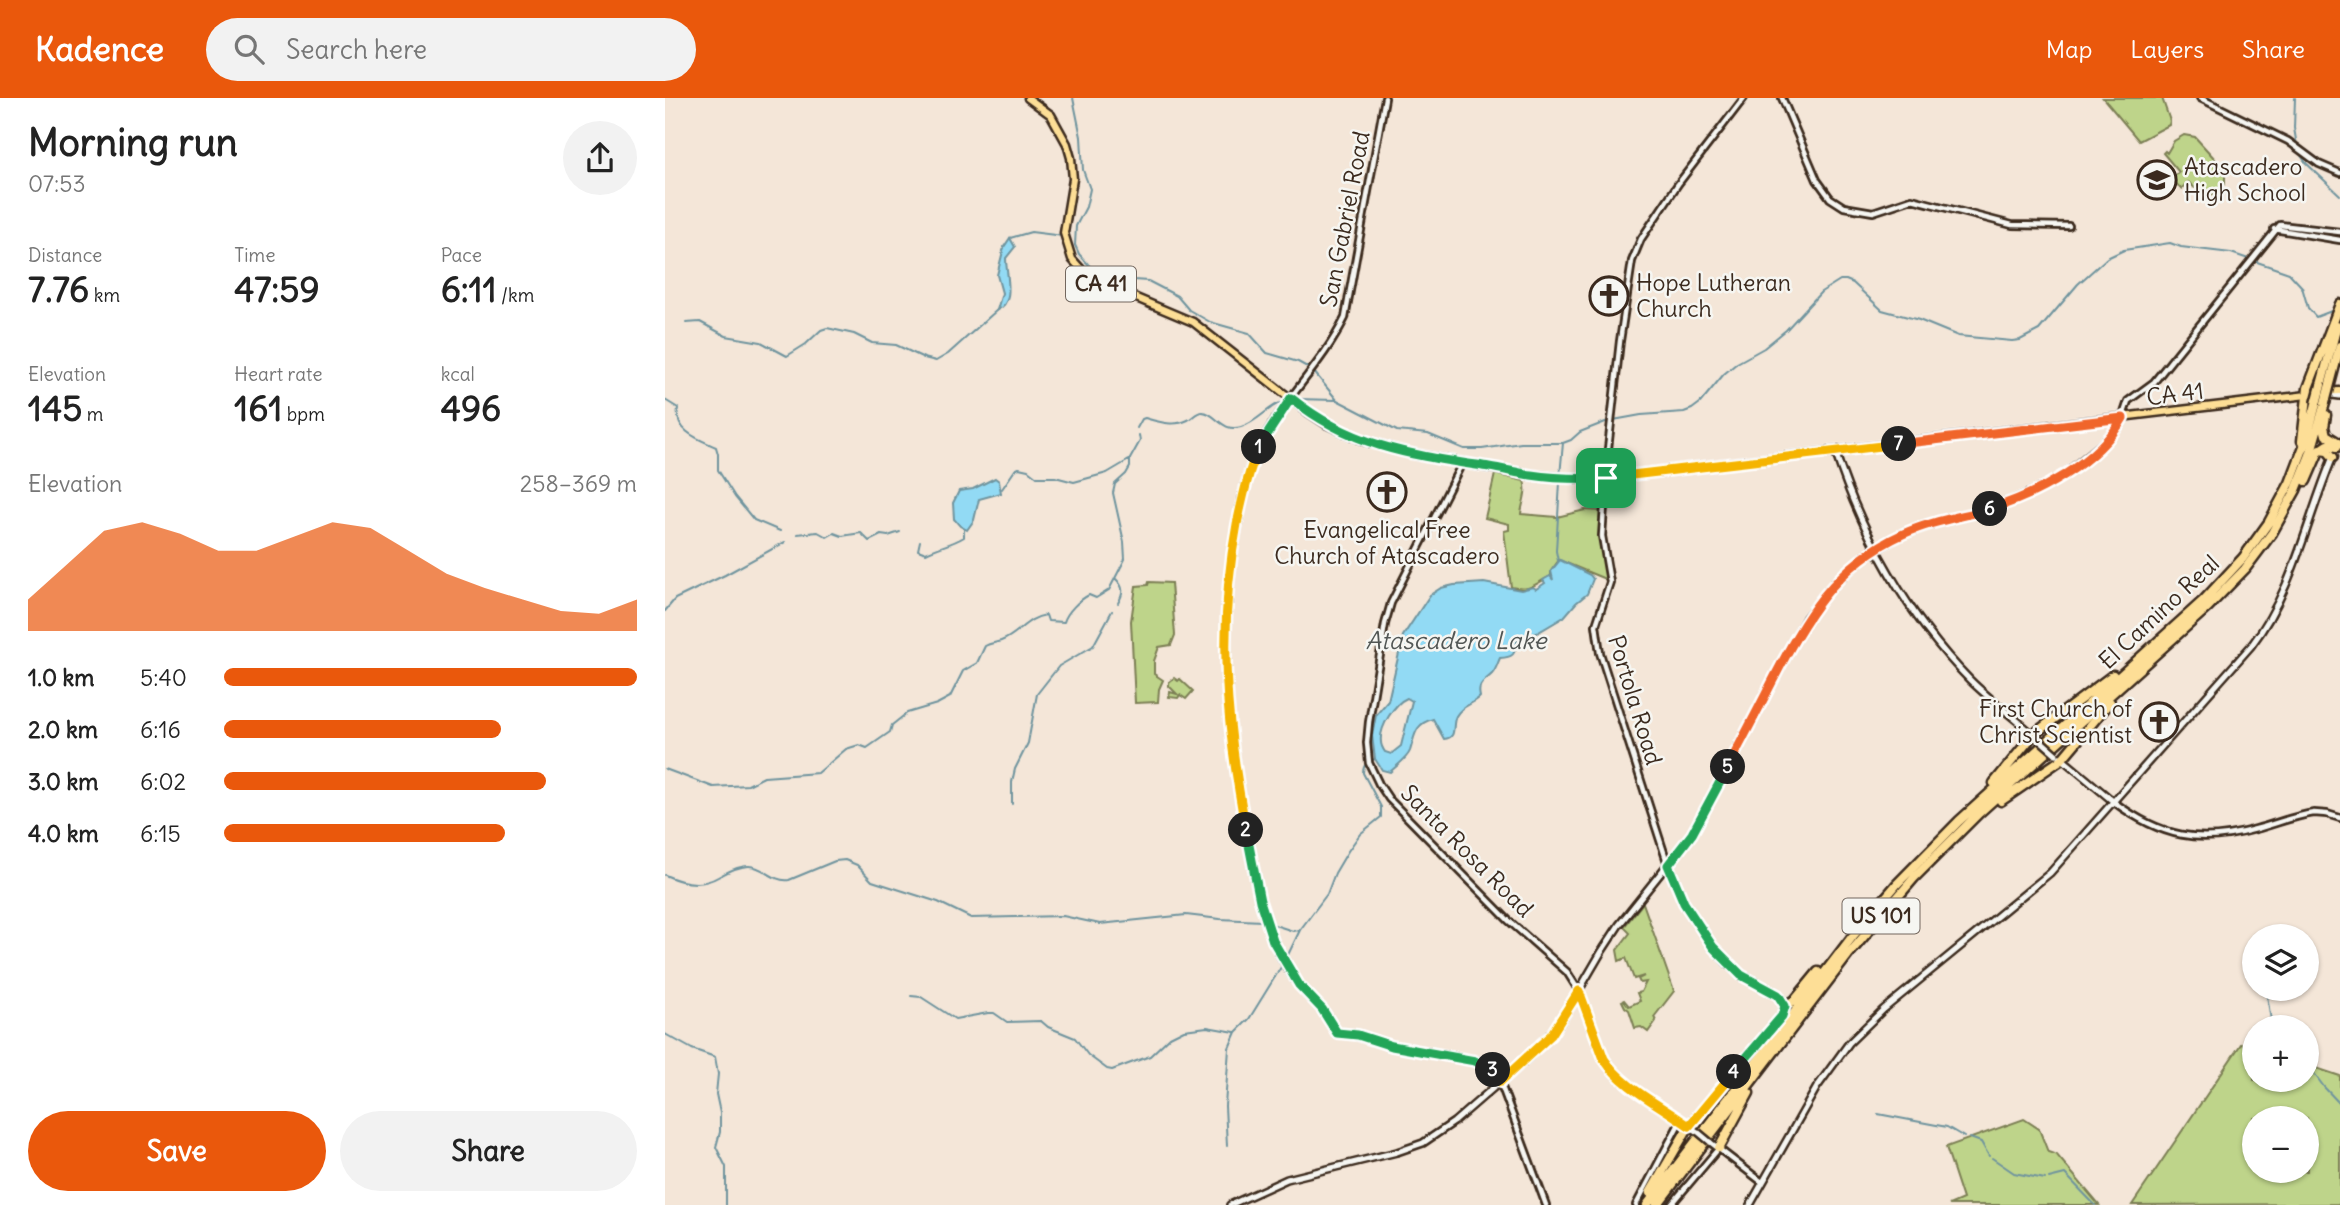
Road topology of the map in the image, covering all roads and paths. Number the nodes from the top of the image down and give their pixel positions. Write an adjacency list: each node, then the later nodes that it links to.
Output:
1 (1028, 98): 15 (main road, CA 41 / CA 41)
2 (1385, 98): 15 (street, San Gabriel Road)
3 (1744, 98): 23 (street, Portola Road)
4 (1782, 98): 7 (street)
5 (2200, 98): 6 (street)
6 (2340, 173)
7 (2069, 226)
8 (2274, 229): 9 (street); 10 (street); 16 (street)
9 (2340, 232)
10 (2340, 240)
11 (2339, 308): 13 (highway, El Camino Real / US 101); 14 (highway)
12 (2340, 346): 13 (highway, El Camino Real / US 101)
13 (2330, 394): 14 (main road, CA 41 / CA 41); 17 (highway); 22 (highway, El Camino Real / US 101); 24 (highway, El Camino Real / US 101)
14 (2307, 395): 16 (main road, CA 41 / CA 41); 22 (highway)
15 (1291, 398): 21 (main road, CA 41 / CA 41); 39 (street, San Gabriel Road)
16 (2123, 418): 19 (main road, CA 41 / CA 41); 25 (main road)
17 (2339, 441): 18 (highway); 20 (main road)
18 (2320, 449): 20 (highway); 24 (highway)
19 (1835, 451): 23 (main road, CA 41 / CA 41); 25 (main road)
20 (2333, 457): 31 (main road)
21 (1462, 463): 23 (main road, CA 41 / CA 41); 36 (street, Santa Rosa Road)
22 (2295, 471): 26 (highway, El Camino Real / US 101)
23 (1606, 478): 34 (street, Portola Road)
24 (2281, 518): 27 (highway, El Camino Real / US 101)
25 (1876, 549): 28 (main road); 34 (main road)
26 (2155, 644): 28 (highway); 30 (highway, El Camino Real / US 101)
27 (2145, 664): 29 (highway); 33 (highway, El Camino Real / US 101)
28 (2036, 737): 29 (main road, bridge); 30 (highway)
29 (2059, 756): 31 (main road); 33 (highway)
30 (1980, 801): 35 (highway, El Camino Real / US 101)
31 (2114, 802): 32 (street); 43 (main road)
32 (2340, 818)
33 (1959, 832): 38 (highway, El Camino Real / US 101)
34 (1668, 865): 36 (main road); 37 (street, Portola Road)
35 (1852, 937): 37 (highway); 47 (highway, El Camino Real / US 101)
36 (1579, 991): 39 (main road); 40 (street, Santa Rosa Road)
37 (1785, 1006): 41 (street)
38 (1783, 1041): 42 (highway); 48 (highway, El Camino Real / US 101)
39 (1500, 1082): 44 (main road); 45 (street, San Gabriel Road)
40 (1681, 1120): 41 (street, Santa Rosa Road); 46 (street)
41 (1689, 1126): 42 (street, Santa Rosa Road, bridge); 47 (highway)
42 (1719, 1148): 43 (street, Santa Rosa Road); 49 (street)
43 (1762, 1182): 50 (main road)
44 (1230, 1205)
45 (1546, 1205)
46 (1636, 1205)
47 (1645, 1205)
48 (1657, 1205)
49 (1671, 1205)
50 (1750, 1205)

